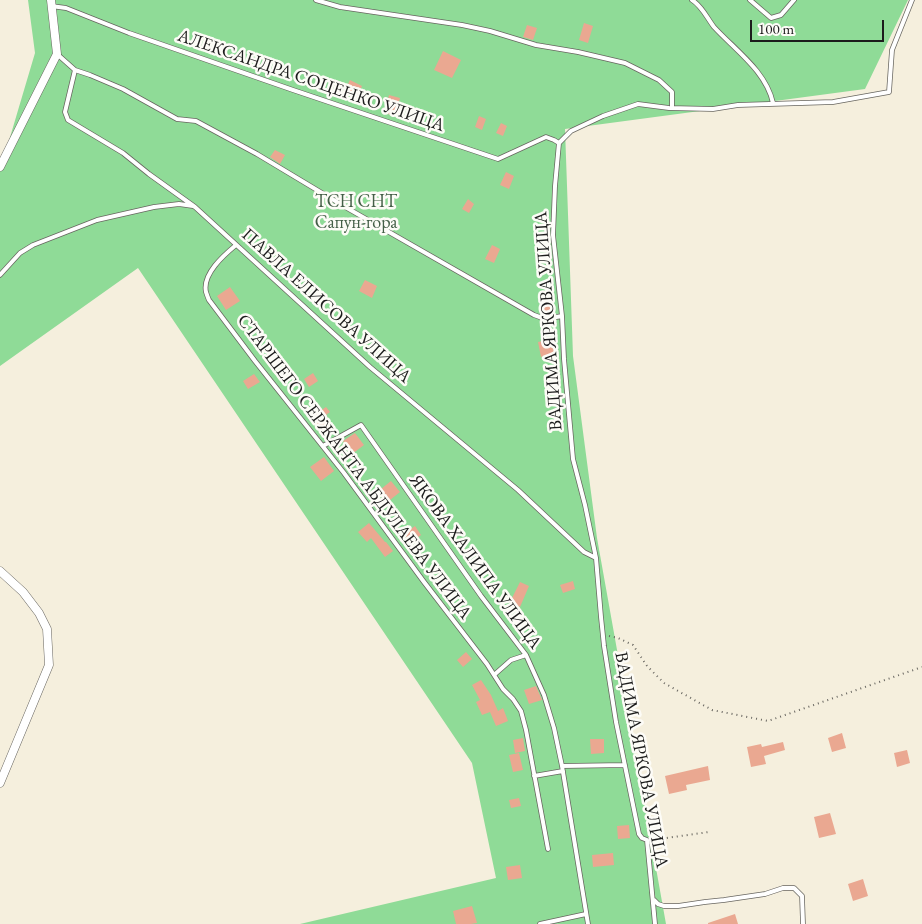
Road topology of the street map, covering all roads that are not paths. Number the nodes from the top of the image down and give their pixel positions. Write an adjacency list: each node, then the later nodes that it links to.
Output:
1 (316, 0): 10 (lane)
2 (692, 0): 9 (lane)
3 (750, 0): 4 (lane)
4 (794, 0)
5 (912, 0): 9 (lane)
6 (51, 3): 7 (street); 11 (lane, АЛЕКСАНДРА СОЦЕНКО УЛИЦА)
7 (57, 54): 8 (lane); 12 (street)
8 (75, 70): 13 (lane, ПАВЛА ЕЛИСОВА УЛИЦА); 16 (lane)
9 (773, 103): 10 (lane)
10 (672, 108): 11 (lane)
11 (559, 143): 16 (lane, ВАДИМА ЯРКОВА УЛИЦА)
12 (0, 167)
13 (195, 206): 14 (lane, ПАВЛА ЕЛИСОВА УЛИЦА); 15 (lane)
14 (236, 245): 17 (lane, СТАРШЕГО СЕРЖАНТА АБДУЛАЕВА УЛИЦА); 18 (lane, ПАВЛА ЕЛИСОВА УЛИЦА)
15 (0, 275)
16 (562, 316): 18 (lane, ВАДИМА ЯРКОВА УЛИЦА)
17 (323, 446): 20 (lane, ЯКОВА ХАЛИПА УЛИЦА); 21 (lane, СТАРШЕГО СЕРЖАНТА АБДУЛАЕВА УЛИЦА)
18 (596, 558): 22 (lane, ВАДИМА ЯРКОВА УЛИЦА)
19 (0, 571): 26 (street)
20 (526, 654): 21 (lane); 23 (lane, ЯКОВА ХАЛИПА УЛИЦА)
21 (494, 675): 25 (lane)
22 (625, 765): 23 (lane); 28 (lane, ВАДИМА ЯРКОВА УЛИЦА)
23 (562, 766): 24 (lane, ЯКОВА ХАЛИПА УЛИЦА)
24 (563, 771): 25 (lane); 29 (lane, ЯКОВА ХАЛИПА УЛИЦА)
25 (534, 776): 27 (lane)
26 (0, 783)
27 (548, 849)
28 (654, 899): 32 (lane, ВАДИМА ЯРКОВА УЛИЦА); 33 (lane)
29 (586, 914): 30 (lane); 31 (lane, ЯКОВА ХАЛИПА УЛИЦА)
30 (540, 924)
31 (588, 924)
32 (656, 924)
33 (803, 924)

